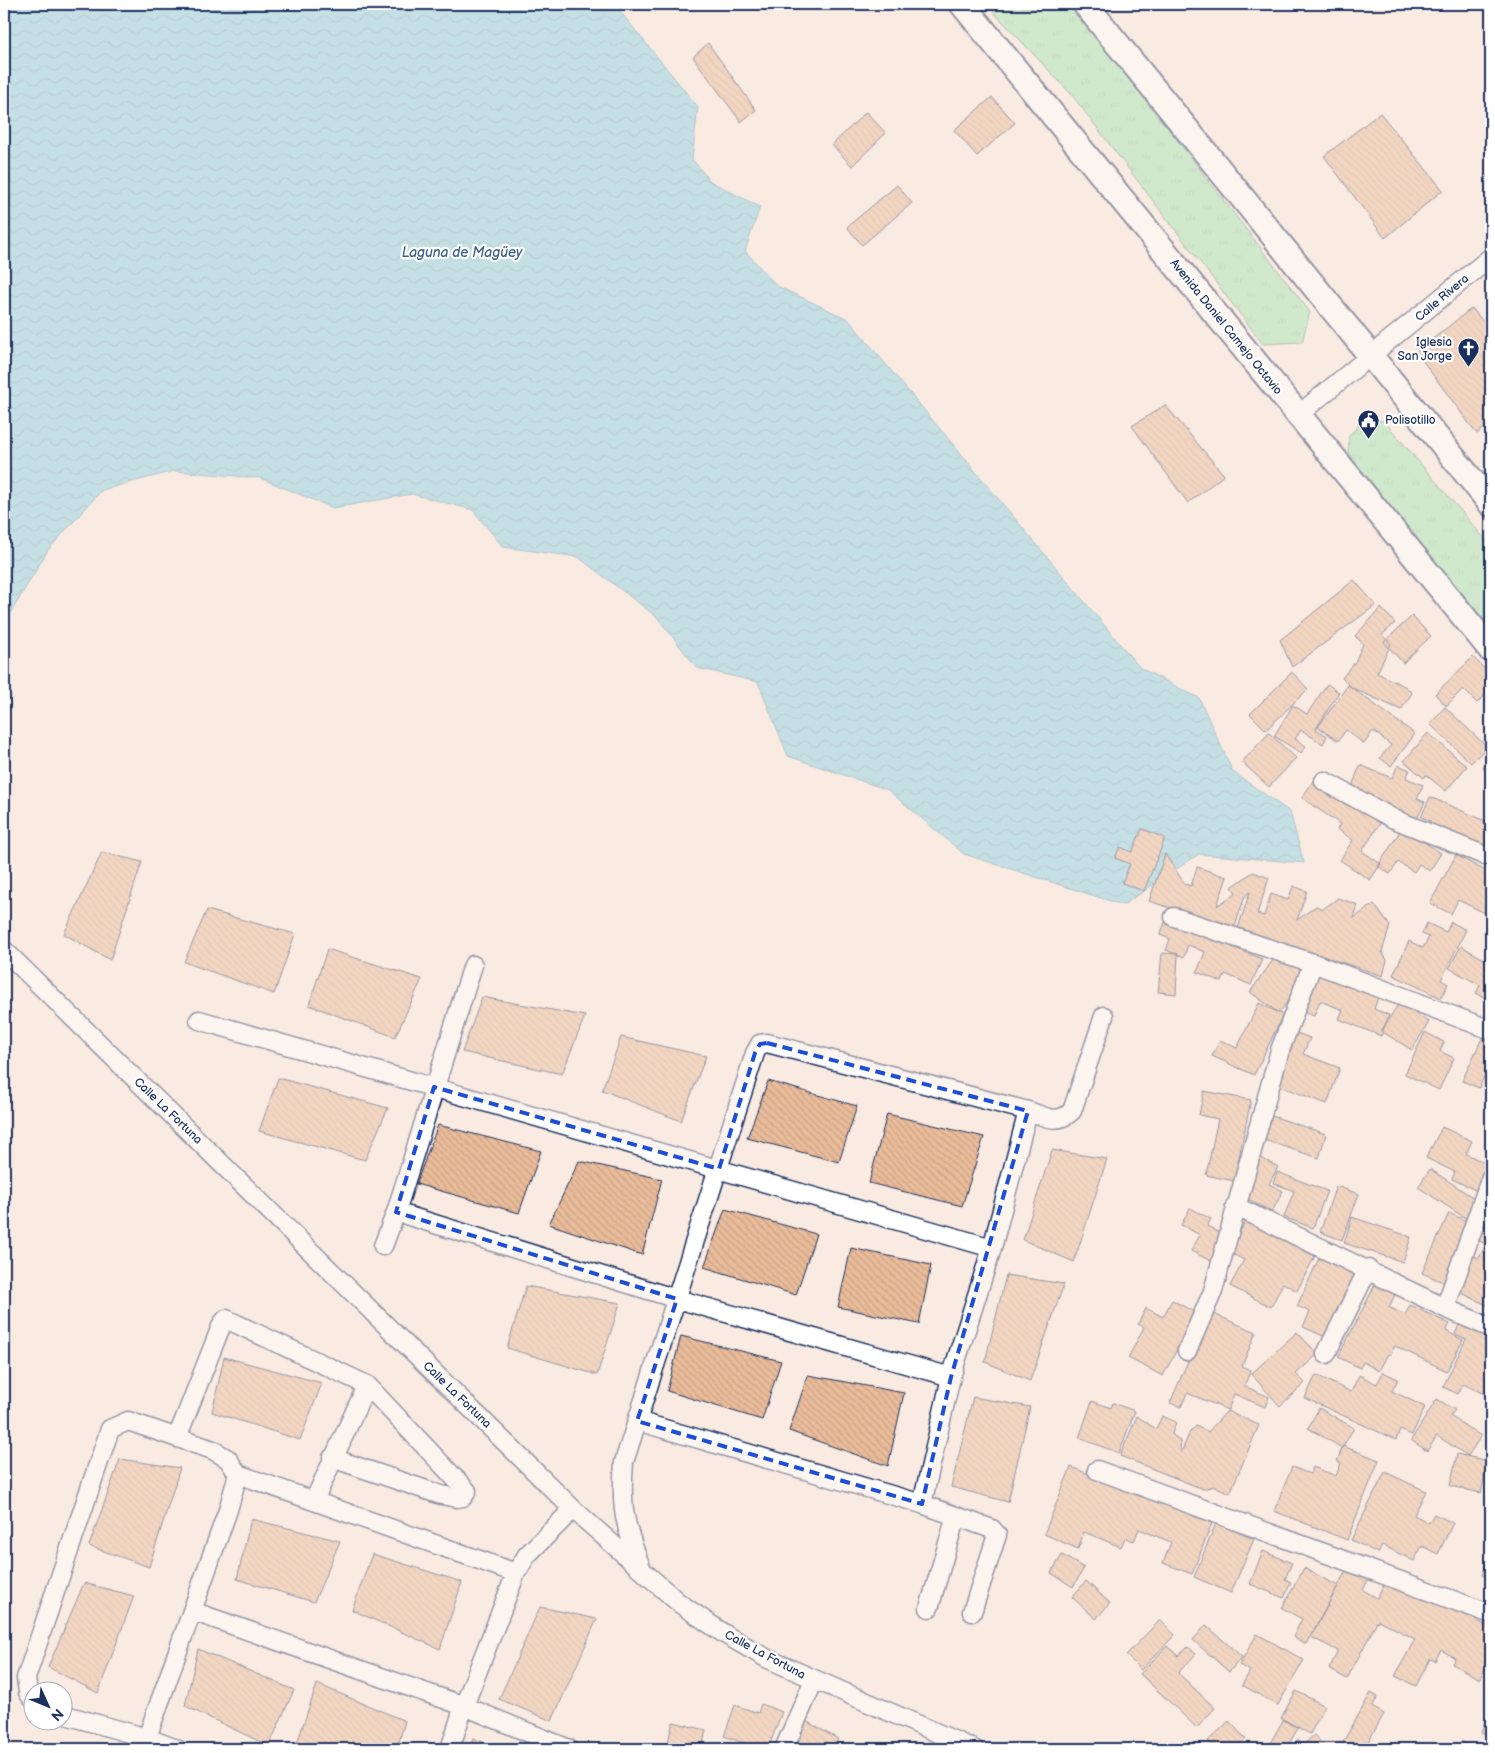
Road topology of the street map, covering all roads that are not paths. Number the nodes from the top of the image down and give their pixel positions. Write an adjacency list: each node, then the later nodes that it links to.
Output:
1 (962, 4): 5 (main road, Avenida Daniel Camejo Octavio)
2 (1085, 4): 4 (main road)
3 (1491, 257): 4 (street, Calle Rivera)
4 (1372, 356): 5 (street, Calle Rivera); 6 (main road)
5 (1298, 415): 7 (main road, Avenida Daniel Camejo Octavio)
6 (1491, 504)
7 (1491, 650)
8 (1324, 781): 9 (street)
9 (1491, 858)
10 (1174, 917): 12 (street)
11 (4, 950): 40 (street, Calle La Fortuna)
12 (1313, 963): 16 (street); 21 (street)
13 (473, 965): 17 (street)
14 (1104, 1016): 18 (street)
15 (199, 1020): 17 (street)
16 (1491, 1030)
17 (434, 1087): 19 (street); 22 (street)
18 (1028, 1111): 19 (street); 24 (street)
19 (719, 1169): 24 (street); 26 (street)
20 (1491, 1177): 27 (street)
21 (1235, 1206): 25 (street); 29 (street)
22 (396, 1212): 23 (street); 26 (street)
23 (383, 1246)
24 (992, 1248): 31 (street)
25 (1368, 1269): 27 (street); 30 (street)
26 (677, 1298): 31 (street); 33 (street)
27 (1445, 1308): 28 (street)
28 (1491, 1328)
29 (1187, 1351)
30 (1326, 1354)
31 (951, 1378): 39 (street)
32 (367, 1385): 34 (street); 35 (street); 35 (street)
33 (638, 1421): 39 (street); 43 (street)
34 (177, 1438): 37 (street); 48 (street)
35 (332, 1458): 38 (street)
36 (1096, 1470): 47 (street)
37 (238, 1474): 38 (street); 45 (street)
38 (314, 1501): 42 (street)
39 (922, 1504): 41 (street)
40 (573, 1510): 42 (street); 43 (street, Calle La Fortuna)
41 (956, 1516): 44 (street); 46 (street)
42 (516, 1573): 50 (street)
43 (643, 1573): 49 (street, Calle La Fortuna)
44 (929, 1608)
45 (192, 1610): 50 (street); 52 (street)
46 (972, 1612)
47 (1491, 1614)
48 (26, 1680)
49 (814, 1680): 56 (street); 57 (street, Calle La Fortuna)
50 (464, 1706): 54 (street); 55 (street)
51 (72, 1718): 52 (street)
52 (145, 1744): 53 (street)
53 (177, 1749)
54 (450, 1749)
55 (569, 1749)
56 (784, 1749)
57 (974, 1749)

